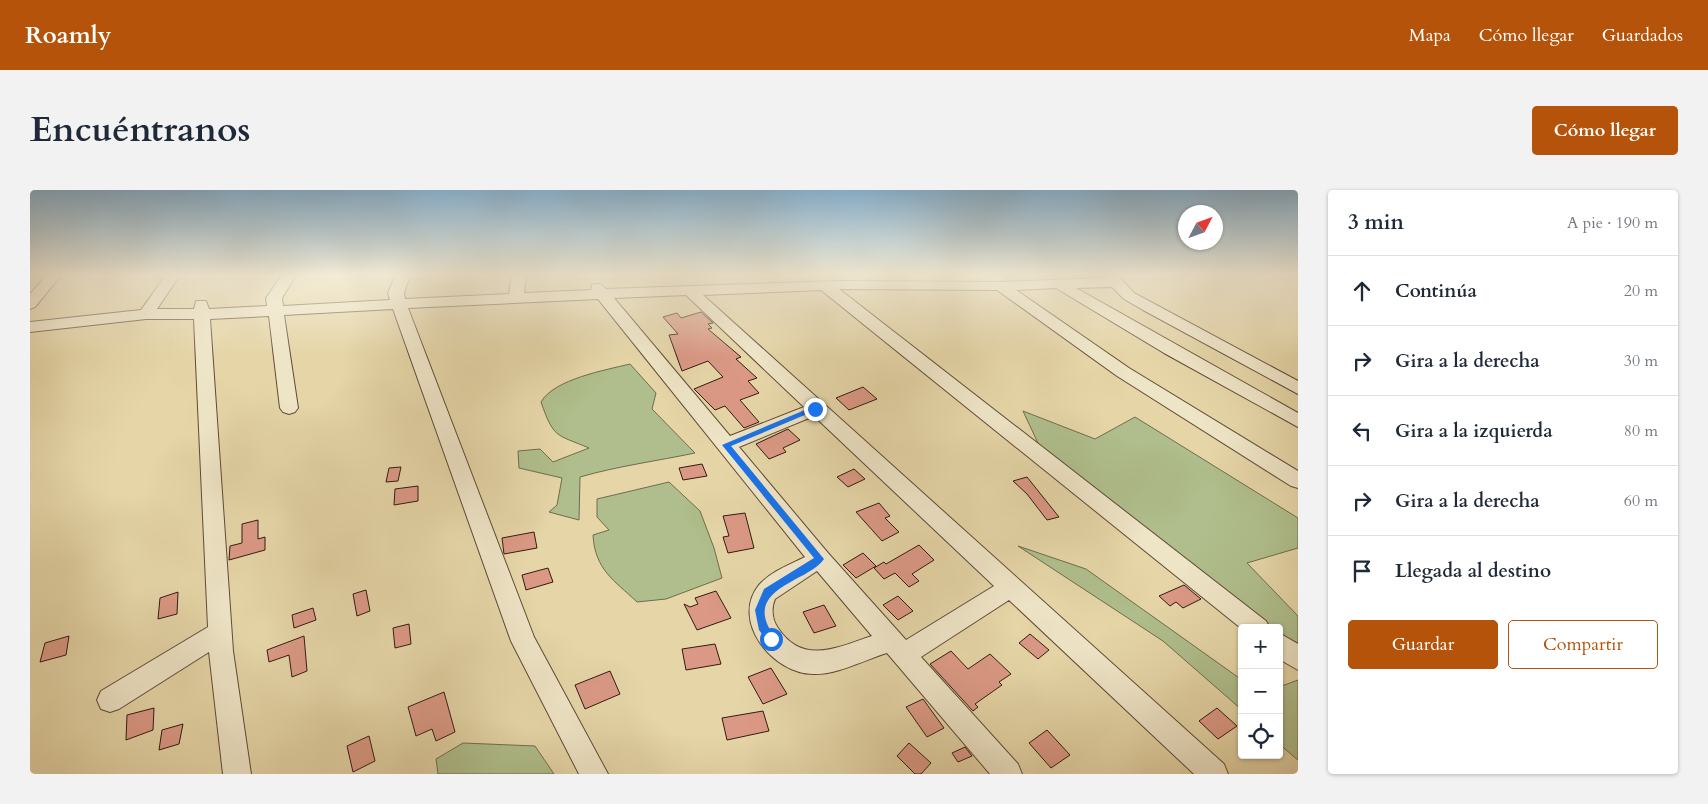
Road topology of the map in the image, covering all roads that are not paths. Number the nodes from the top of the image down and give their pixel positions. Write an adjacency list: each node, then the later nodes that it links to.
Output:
1 (154, 302): 12 (street)
2 (290, 302): 10 (street)
3 (403, 302): 30 (street)
4 (609, 302): 19 (street)
5 (701, 302): 17 (street)
6 (858, 302): 23 (street)
7 (1023, 302): 20 (street)
8 (1090, 302): 18 (street)
9 (1140, 302): 15 (street)
10 (274, 304): 11 (street); 16 (street)
11 (201, 309): 12 (street); 24 (street)
12 (149, 310): 13 (street); 14 (street)
13 (30, 318)
14 (30, 327)
15 (1298, 388)
16 (290, 408)
17 (815, 409): 19 (street); 22 (street)
18 (1298, 421)
19 (726, 445): 21 (street)
20 (1298, 481)
21 (820, 559): 26 (street); 26 (street)
22 (1009, 588): 26 (street); 32 (street)
23 (1253, 624)
24 (220, 632): 28 (street); 29 (street)
25 (1283, 647): 27 (street)
26 (897, 648): 31 (street)
27 (1298, 659)
28 (110, 700)
29 (237, 774)
30 (594, 774)
31 (1008, 774)
32 (1214, 774)

